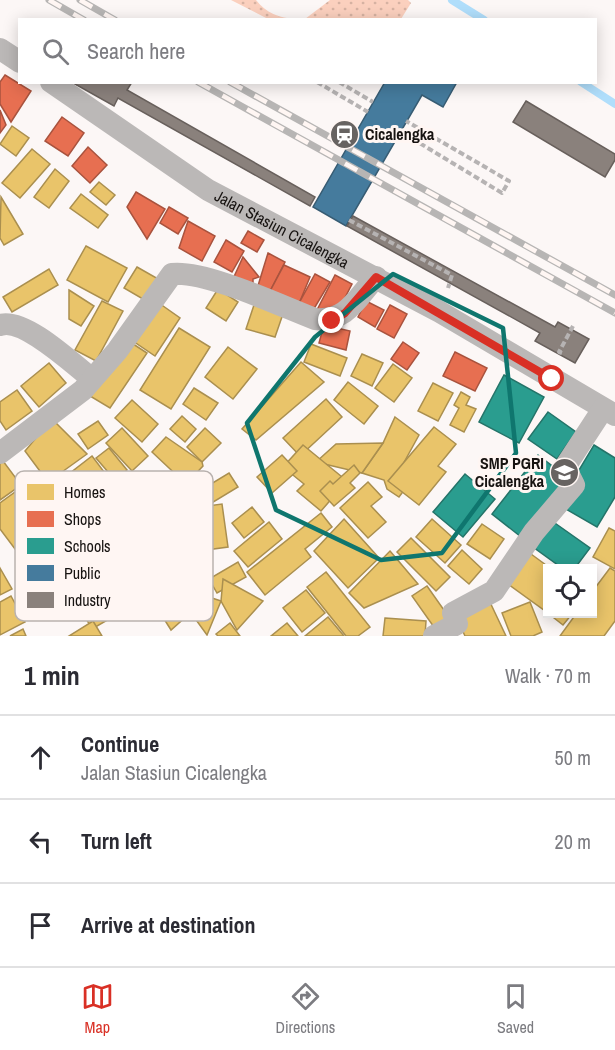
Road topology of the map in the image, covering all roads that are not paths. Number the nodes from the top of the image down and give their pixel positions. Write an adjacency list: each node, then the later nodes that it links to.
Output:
1 (0, 49): 2 (street)
2 (18, 61)
3 (54, 84): 4 (street, Jalan Stasiun Cicalengka)
4 (376, 277): 6 (street); 7 (street, Jalan Stasiun Cicalengka)
5 (0, 325): 6 (street)
6 (92, 379): 8 (street)
7 (609, 412): 9 (street)
8 (0, 453)
9 (434, 636)

